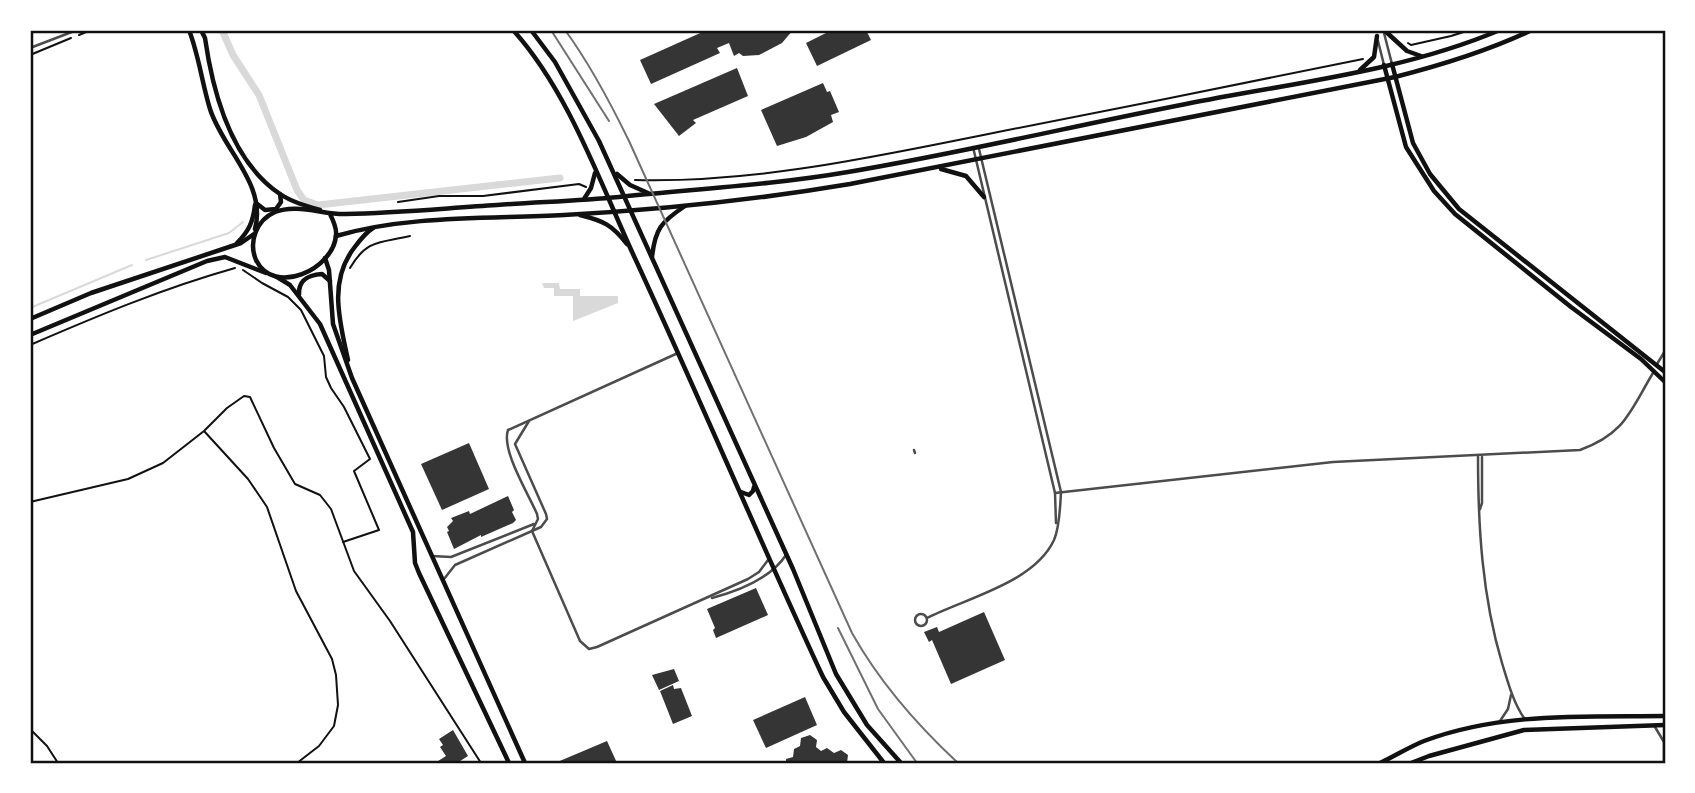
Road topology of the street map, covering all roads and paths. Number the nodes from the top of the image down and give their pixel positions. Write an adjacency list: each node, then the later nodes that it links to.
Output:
1 (77, 30): 14 (street)
2 (91, 30): 15 (path)
3 (189, 30): 38 (main road)
4 (201, 30): 33 (main road)
5 (513, 30): 28 (main road)
6 (531, 30): 29 (main road)
7 (1375, 30): 12 (street)
8 (1384, 30): 16 (main road); 18 (street)
9 (1470, 30): 13 (path)
10 (1500, 30): 16 (main road)
11 (1532, 30): 21 (main road)
12 (1377, 36): 17 (main road); 19 (street)
13 (1411, 45)
14 (30, 48)
15 (30, 55)
16 (1422, 56): 18 (main road)
17 (1374, 57): 20 (main road); 30 (path)
18 (1392, 64): 19 (main road); 21 (main road)
19 (1384, 65): 20 (main road); 22 (main road)
20 (1359, 70): 23 (main road)
21 (1395, 77): 22 (main road); 64 (main road)
22 (1388, 78): 24 (main road); 64 (main road)
23 (1182, 104): 24 (main road); 25 (main road)
24 (1184, 117): 26 (main road)
25 (976, 146): 26 (street); 32 (main road)
26 (979, 161): 27 (main road); 35 (street); 73 (street)
27 (937, 168): 35 (main road); 40 (main road)
28 (596, 171): 36 (main road); 37 (main road)
29 (614, 171): 32 (main road); 34 (main road)
30 (635, 180)
31 (579, 184): 39 (path)
32 (650, 193): 34 (main road)
33 (280, 194): 38 (main road); 43 (main road)
34 (625, 196): 36 (main road); 41 (main road)
35 (985, 197): 74 (street)
36 (608, 198): 37 (main road); 42 (main road)
37 (583, 200): 43 (main road)
38 (256, 202): 46 (main road); 49 (main road)
39 (398, 202)
40 (685, 206): 41 (main road); 52 (main road)
41 (631, 210): 42 (main road); 52 (main road)
42 (615, 211): 44 (main road); 50 (main road)
43 (330, 214): 46 (main road); 47 (main road)
44 (576, 214): 45 (main road); 50 (main road)
45 (376, 226): 47 (main road); 66 (main road)
46 (254, 233): 49 (main road); 55 (main road)
47 (336, 236): 51 (main road)
48 (410, 236): 54 (path)
49 (233, 246): 53 (main road)
50 (632, 250): 63 (main road)
51 (325, 258): 55 (main road); 57 (main road)
52 (652, 259): 71 (main road)
53 (171, 266): 56 (main road); 59 (main road)
54 (348, 271)
55 (267, 273): 56 (main road); 58 (main road)
56 (174, 275): 60 (main road)
57 (330, 282): 58 (main road); 66 (main road)
58 (299, 296): 97 (main road)
59 (30, 319)
60 (30, 335)
61 (30, 345): 79 (path)
62 (1665, 351): 64 (street)
63 (678, 353): 68 (street); 72 (main road)
64 (1656, 368): 65 (main road); 67 (main road); 70 (street)
65 (1665, 372)
66 (352, 378): 81 (main road)
67 (1665, 382)
68 (531, 418): 76 (street); 77 (street)
69 (204, 430): 75 (path); 79 (path); 95 (path)
70 (1480, 456): 73 (street); 87 (street)
71 (754, 486): 72 (main road); 80 (main road)
72 (741, 492): 82 (main road)
73 (1061, 492): 74 (street); 78 (street)
74 (1055, 493): 78 (street)
75 (30, 502)
76 (534, 524): 77 (street); 81 (street)
77 (532, 531): 84 (street); 85 (street)
78 (1056, 533): 86 (street)
79 (343, 542): 96 (path)
80 (786, 555): 83 (street); 100 (main road)
81 (432, 556): 84 (main road)
82 (770, 556): 83 (main road); 85 (street)
83 (776, 569): 85 (street); 99 (main road)
84 (443, 582): 98 (main road)
85 (709, 597)
86 (926, 617)
87 (1511, 692): 89 (street); 90 (street)
88 (1665, 716): 89 (main road)
89 (1524, 718): 90 (main road)
90 (1499, 722): 101 (main road)
91 (1665, 725): 92 (main road)
92 (1653, 726): 102 (main road); 103 (street)
93 (30, 729): 94 (path)
94 (58, 763)
95 (297, 763)
96 (481, 763)
97 (509, 763)
98 (526, 763)
99 (884, 763)
100 (901, 763)
101 (1380, 763)
102 (1411, 763)
103 (1664, 763)

